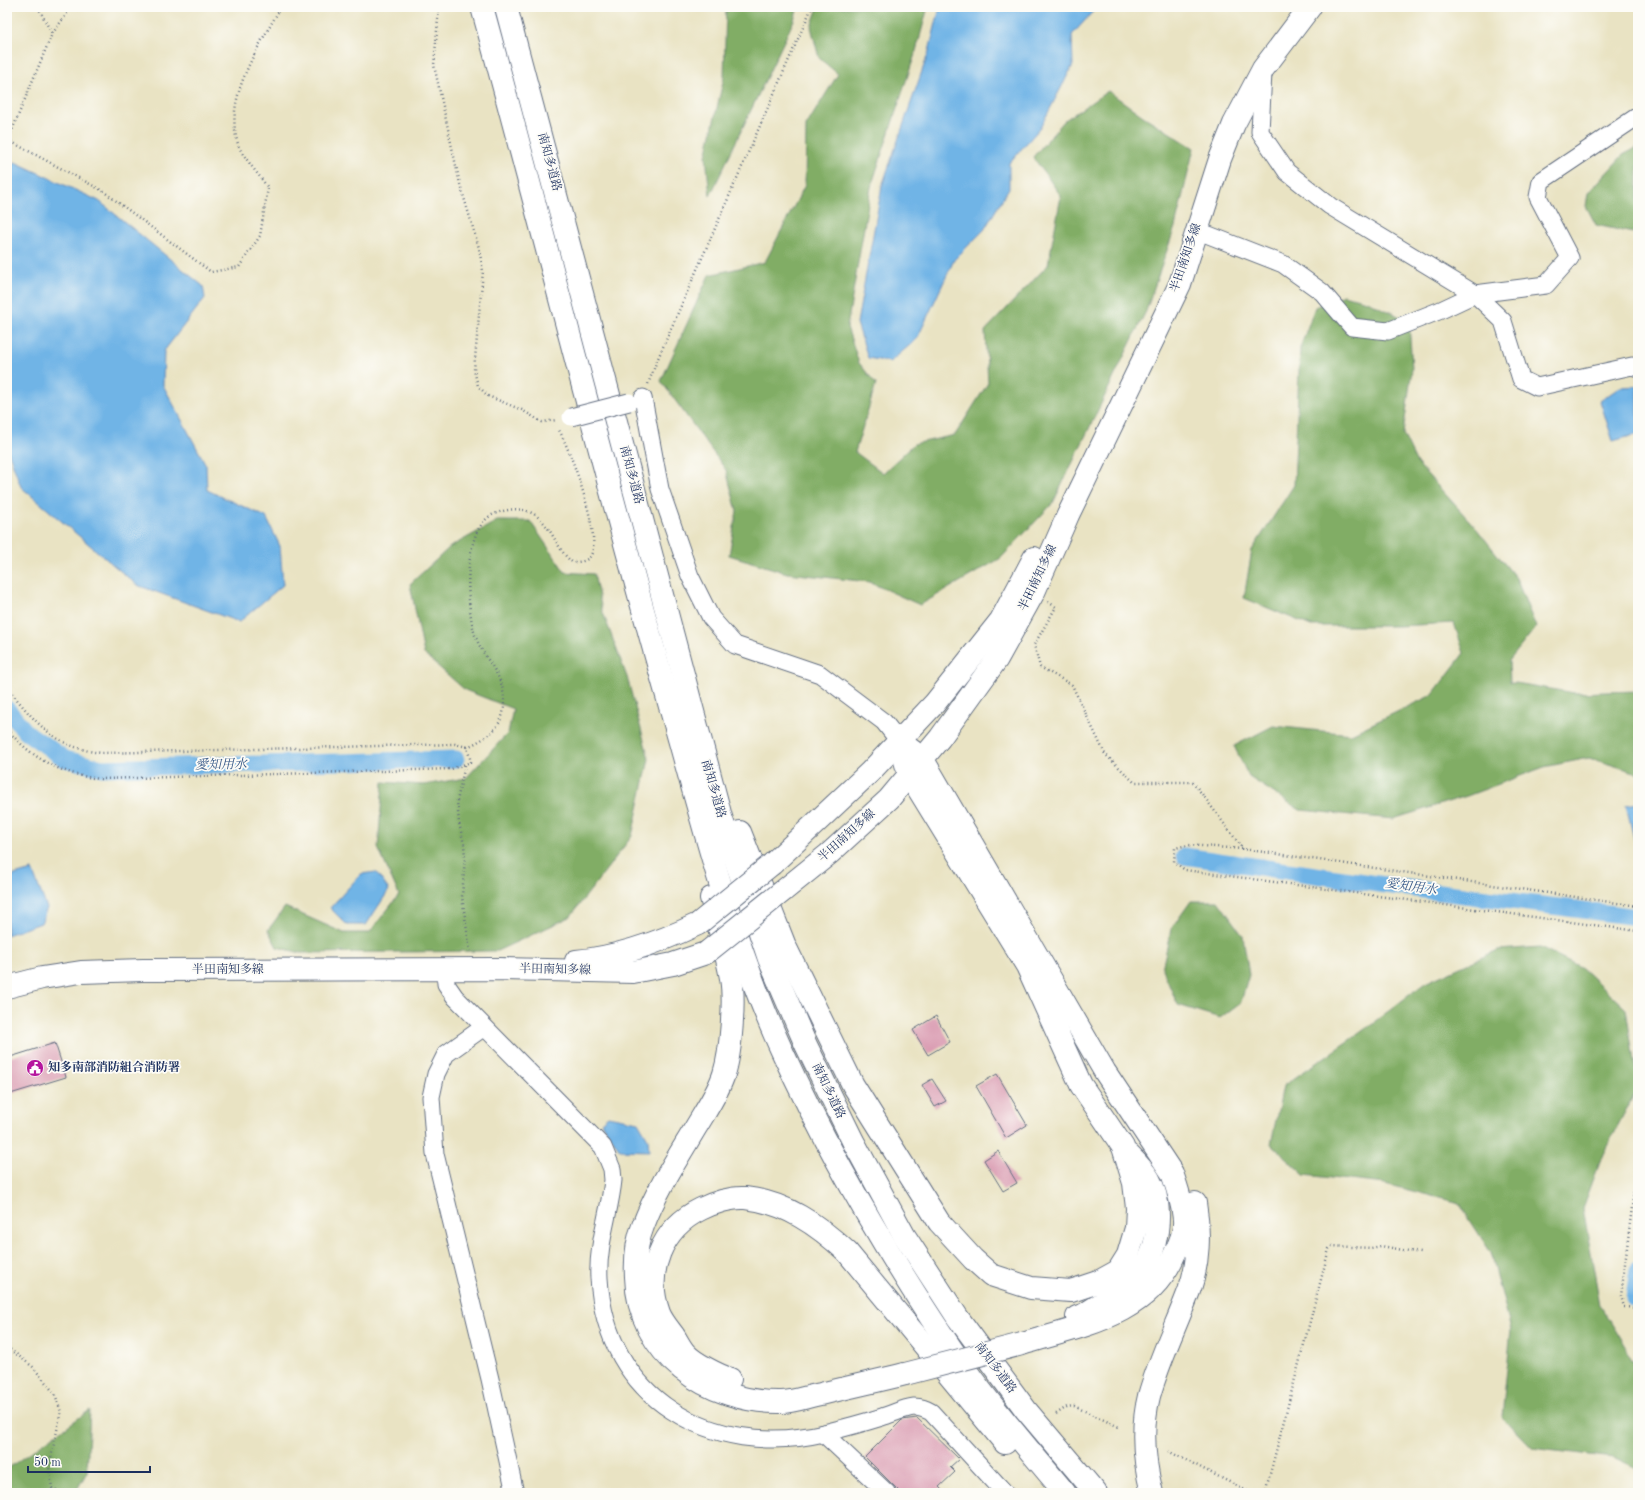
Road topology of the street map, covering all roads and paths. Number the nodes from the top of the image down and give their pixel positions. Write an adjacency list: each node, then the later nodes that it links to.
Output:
1 (38, 7): 9 (path)
2 (72, 7): 9 (path)
3 (281, 7): 9 (path)
4 (440, 7): 17 (path)
5 (482, 7): 20 (main road, 南知多道路)
6 (506, 7): 27 (main road, 南知多道路)
7 (812, 7): 15 (path)
8 (1310, 7): 10 (main road, 半田南知多線)
9 (52, 34)
10 (1263, 68): 12 (main road, 半田南知多線); 13 (street)
11 (1638, 116): 13 (street)
12 (1196, 230): 13 (street); 18 (main road, 半田南知多線)
13 (1475, 294): 14 (street)
14 (1638, 368)
15 (636, 400): 16 (street, bridge); 23 (street)
16 (571, 417): 17 (path)
17 (554, 421): 24 (path)
18 (1068, 515): 19 (main road, 半田南知多線); 23 (main road, 半田南知多線)
19 (1034, 592): 26 (main road, 半田南知多線); 28 (path)
20 (649, 634): 43 (main road); 53 (main road, 南知多道路)
21 (7, 687): 24 (path)
22 (7, 729): 25 (path)
23 (899, 741): 26 (main road); 31 (main road, 半田南知多線, bridge)
24 (467, 747): 25 (path)
25 (465, 765): 33 (path)
26 (916, 766): 31 (main road, 半田南知多線, bridge); 36 (main road); 37 (main road)
27 (721, 816): 37 (main road); 54 (main road, 南知多道路)
28 (1243, 849): 29 (path); 30 (path)
29 (1638, 906)
30 (1638, 931)
31 (498, 969): 33 (main road, 半田南知多線)
32 (445, 970): 33 (main road, 半田南知多線); 34 (main road, 半田南知多線); 35 (street)
33 (470, 970)
34 (7, 987)
35 (484, 1027): 46 (street); 49 (street)
36 (1147, 1134): 41 (main road); 55 (main road)
37 (1123, 1147): 41 (main road)
38 (1638, 1182): 40 (path)
39 (1420, 1253): 57 (path)
40 (1638, 1308)
41 (1020, 1339): 43 (main road)
42 (7, 1348): 48 (path)
43 (903, 1369): 52 (main road)
44 (1056, 1414): 45 (path)
45 (1119, 1427)
46 (822, 1433): 50 (street); 51 (street)
47 (1168, 1452): 56 (path)
48 (62, 1493)
49 (515, 1493)
50 (887, 1493)
51 (1005, 1493)
52 (1051, 1493)
53 (1065, 1493)
54 (1096, 1493)
55 (1152, 1493)
56 (1251, 1493)
57 (1265, 1493)

